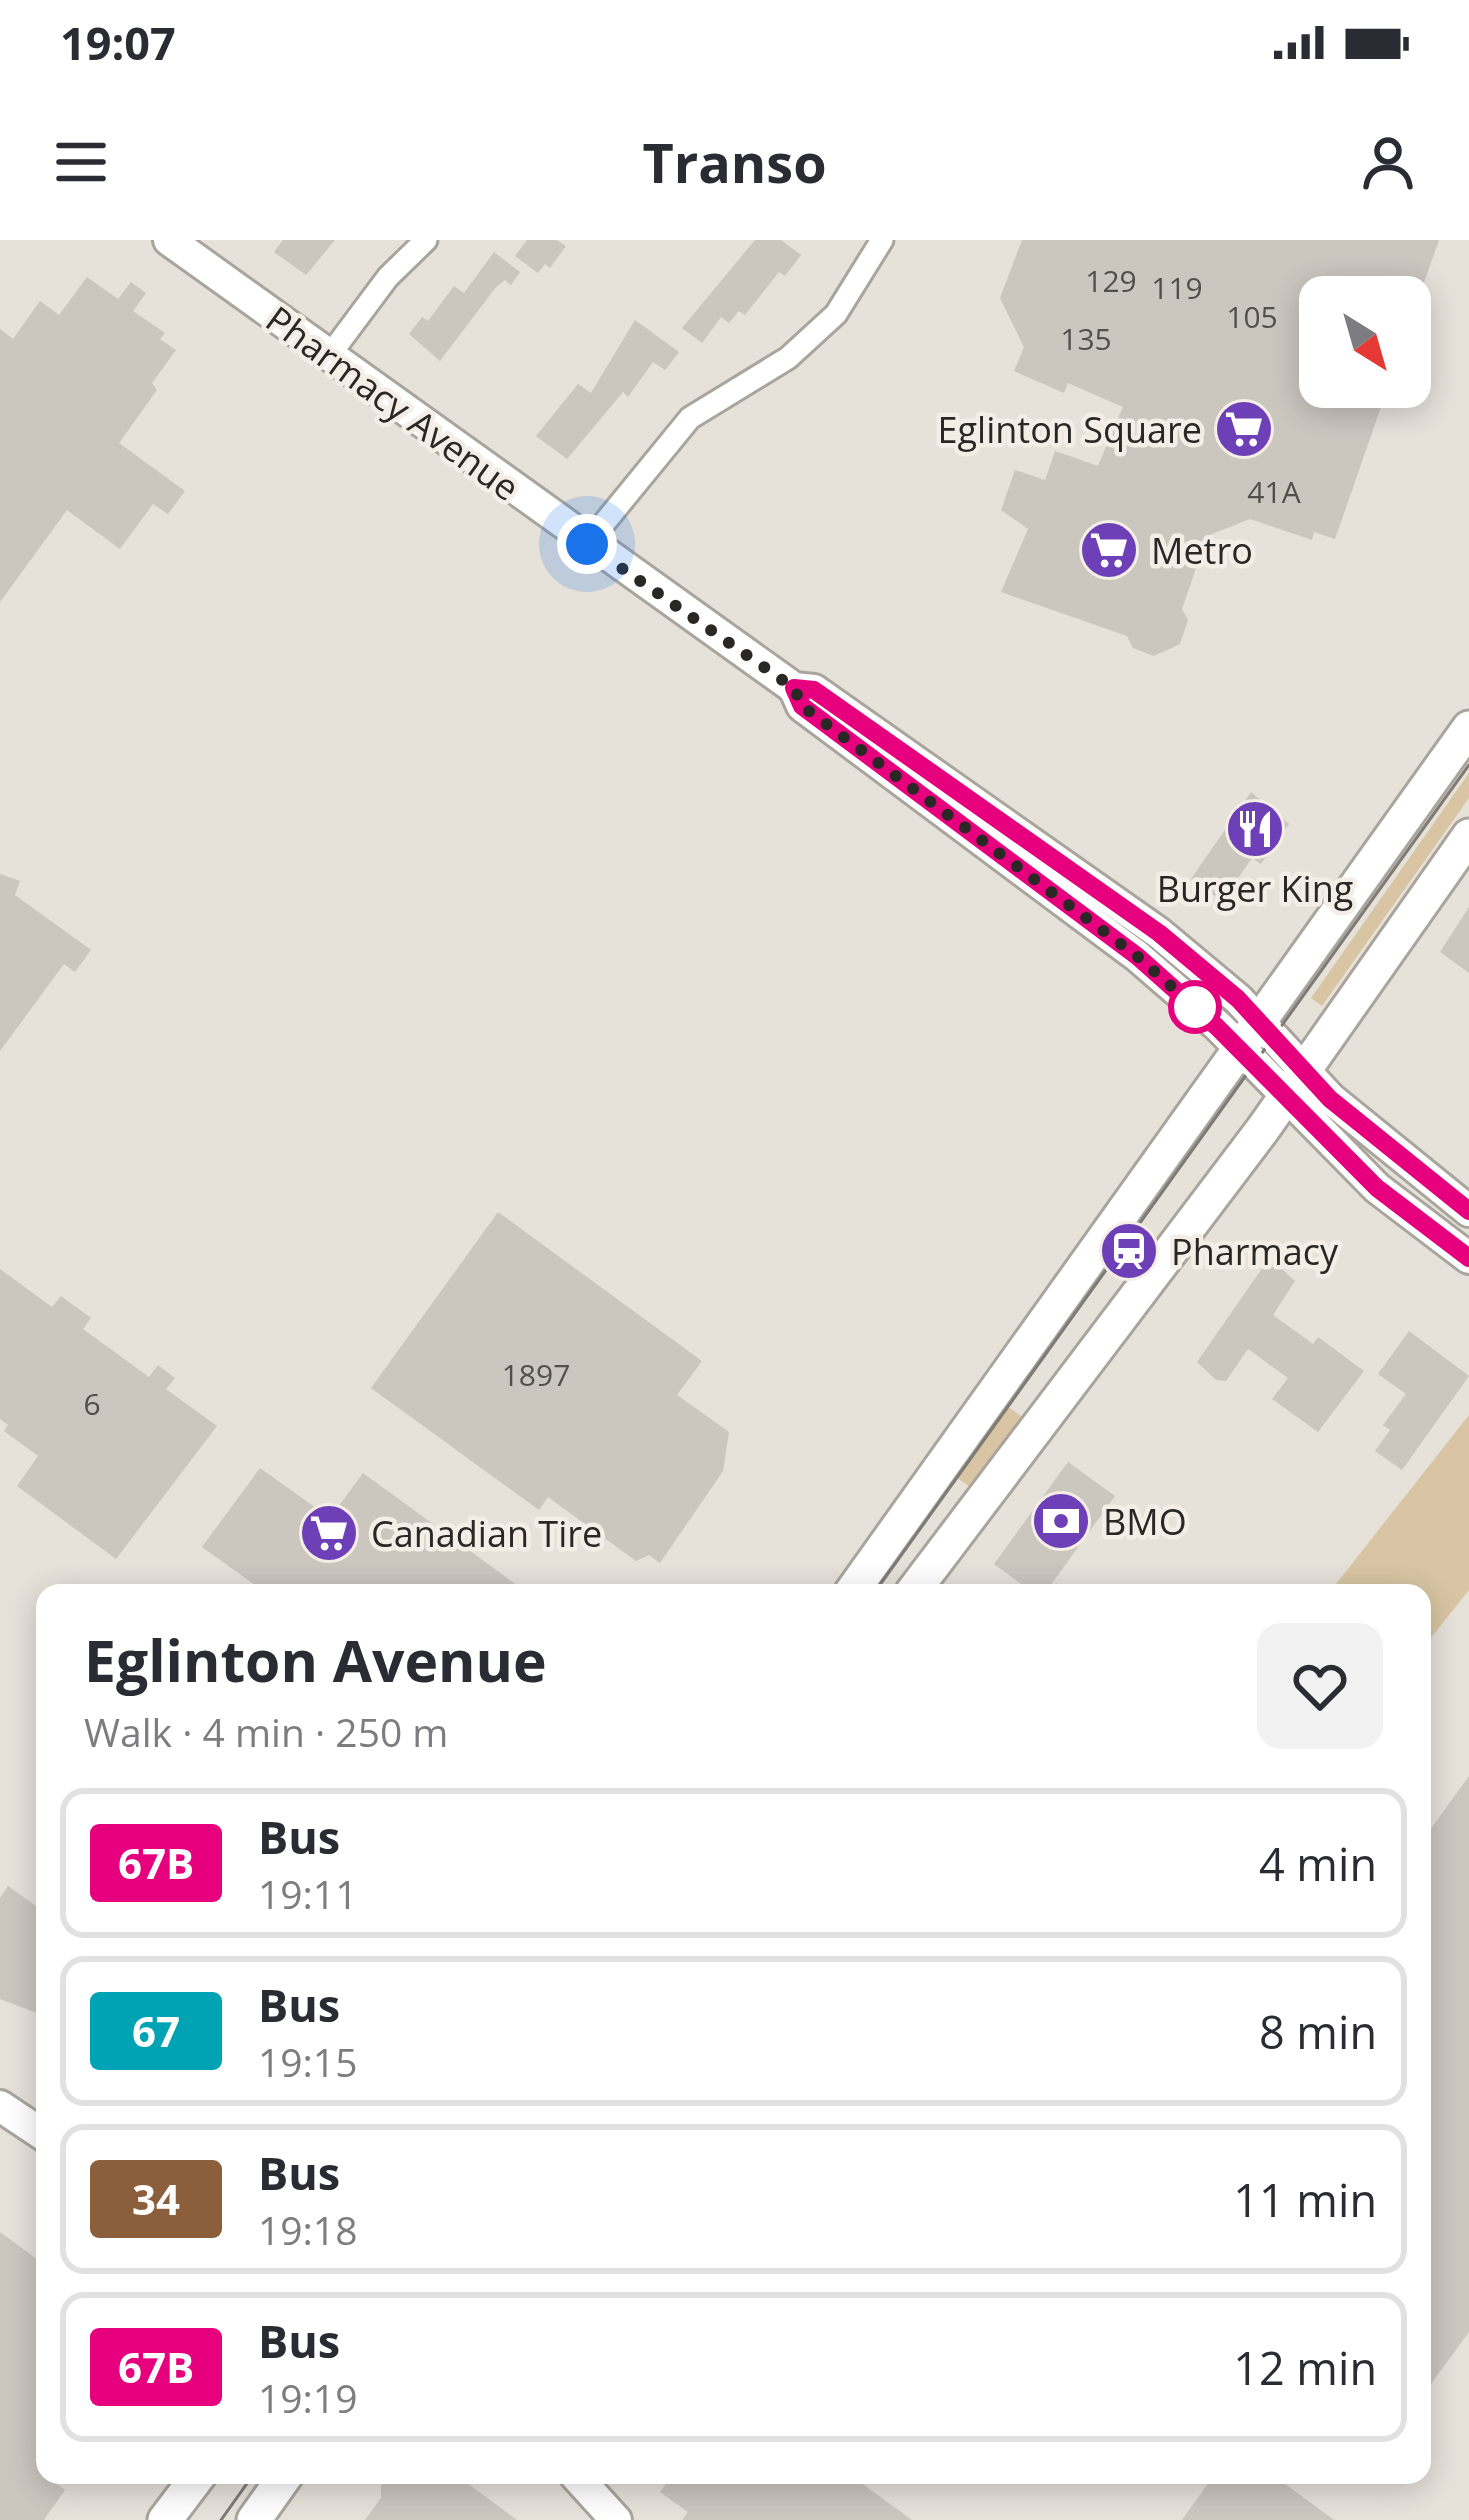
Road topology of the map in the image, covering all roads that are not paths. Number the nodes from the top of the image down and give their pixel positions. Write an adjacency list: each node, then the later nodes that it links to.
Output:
1 (169, 240): 4 (street, Pharmacy Avenue)
2 (427, 240): 4 (street)
3 (882, 240): 5 (street)
4 (329, 356): 5 (street, Pharmacy Avenue)
5 (587, 544): 8 (street, Pharmacy Avenue)
6 (1469, 728): 8 (main road)
7 (1469, 836): 9 (main road)
8 (1249, 1036): 9 (street, Pharmacy Avenue); 12 (main road)
9 (1294, 1084): 10 (street, Pharmacy Avenue); 11 (street, Pharmacy Avenue); 13 (main road)
10 (1469, 1210)
11 (1469, 1258)
12 (857, 1584)
13 (919, 1584)
14 (0, 2106): 15 (street)
15 (36, 2130)
16 (192, 2484): 19 (main road)
17 (280, 2484): 20 (main road)
18 (583, 2484): 21 (street)
19 (165, 2520)
20 (254, 2520)
21 (616, 2520)

